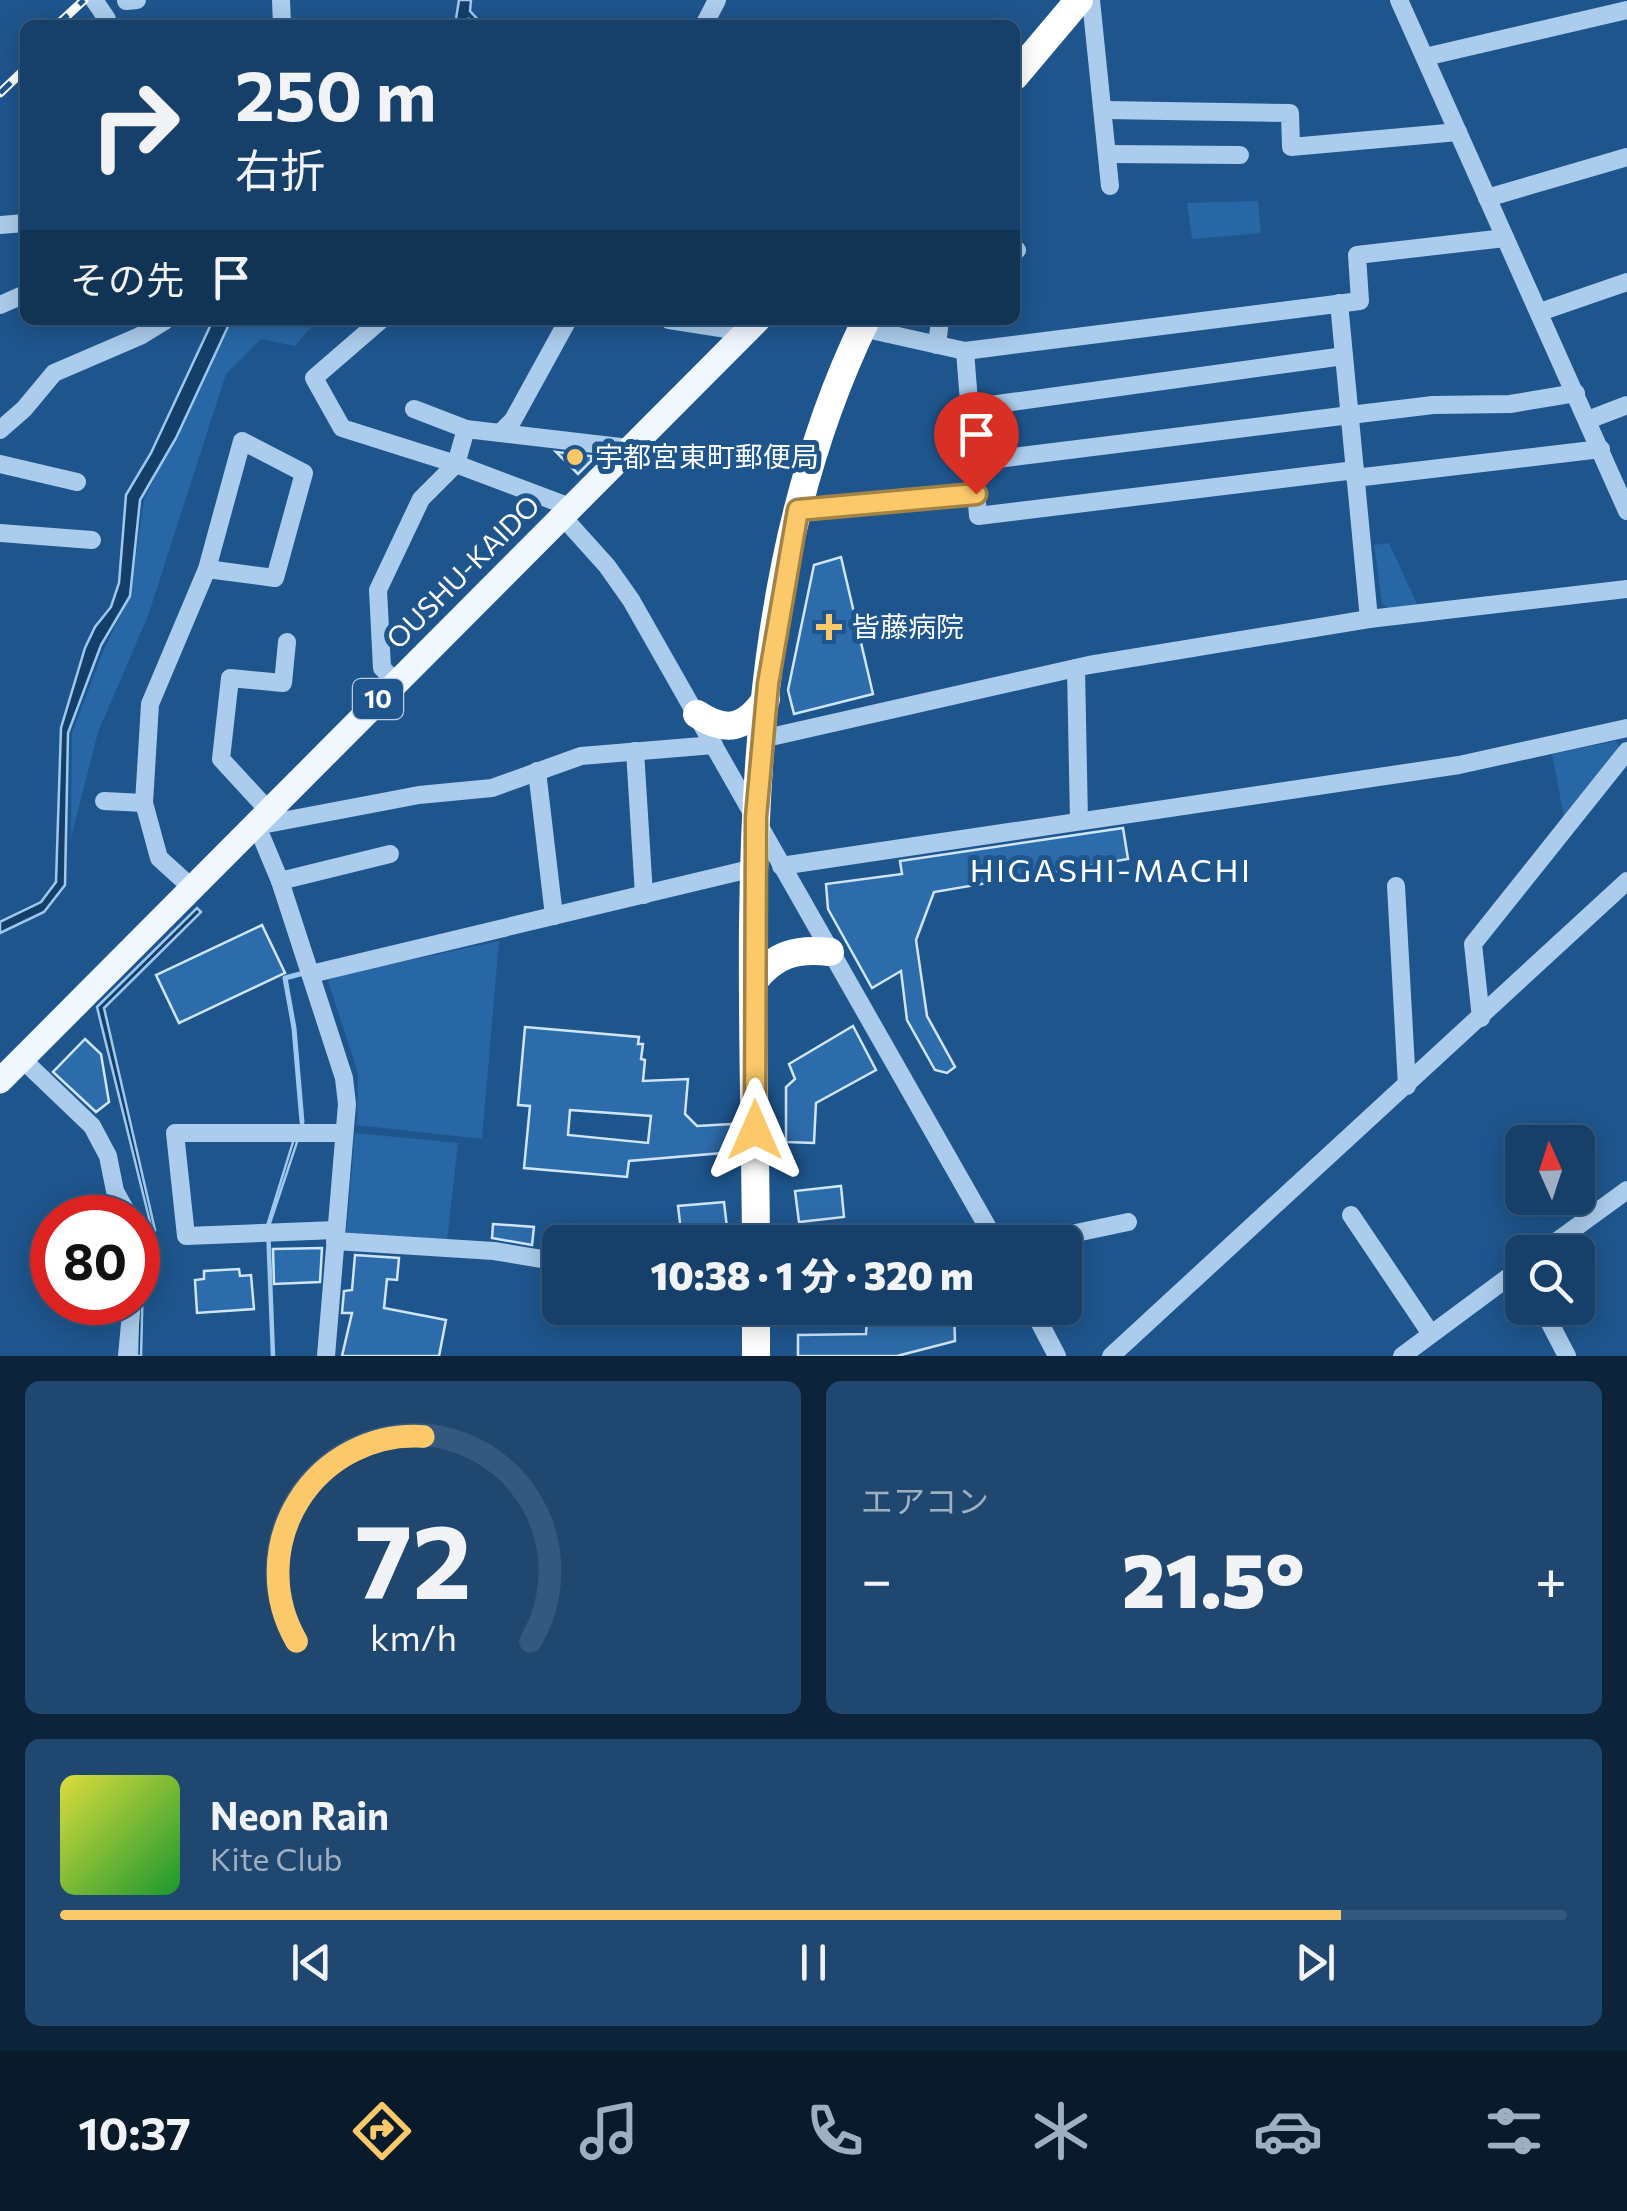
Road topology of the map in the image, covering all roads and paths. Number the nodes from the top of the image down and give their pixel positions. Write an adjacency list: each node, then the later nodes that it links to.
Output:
1 (137, 0): 5 (street)
2 (1079, 0): 8 (highway)
3 (1091, 0): 9 (street)
4 (1399, 0): 7 (street)
5 (126, 1)
6 (1627, 10): 7 (street)
7 (1424, 58): 10 (street)
8 (1020, 70)
9 (1104, 110): 10 (street); 11 (street)
10 (1458, 132): 15 (street)
11 (1108, 154): 12 (street); 14 (street)
12 (1240, 155)
13 (1627, 157): 15 (street)
14 (1110, 186)
15 (1487, 198): 16 (street)
16 (1505, 238): 18 (street); 19 (street)
17 (1627, 282): 19 (street)
18 (1339, 303): 28 (street); 29 (street)
19 (1540, 312): 30 (street)
20 (158, 325): 37 (street)
21 (375, 325): 43 (street)
22 (565, 325): 38 (street)
23 (864, 325): 48 (highway)
24 (868, 325): 27 (street)
25 (940, 325): 27 (street)
26 (752, 326): 39 (main road, OUSHU-KAIDO / 10)
27 (938, 345): 28 (street)
28 (965, 351): 32 (street)
29 (1344, 356): 32 (street); 34 (street)
30 (1576, 394): 34 (street); 35 (street)
31 (1627, 404): 35 (street)
32 (969, 408): 41 (street)
33 (414, 409): 36 (street)
34 (1350, 415): 41 (street); 44 (street)
35 (1588, 420): 40 (street)
36 (466, 429): 38 (street); 43 (street)
37 (0, 430)
38 (500, 433): 39 (street)
39 (630, 448): 49 (main road, OUSHU-KAIDO / 10)
40 (1601, 449): 44 (street); 47 (street)
41 (973, 462): 46 (street)
42 (0, 464): 45 (street)
43 (456, 464): 49 (street); 57 (street)
44 (1355, 474): 46 (street); 54 (street)
45 (78, 482)
46 (976, 494): 48 (street)
47 (1625, 501)
48 (798, 510): 58 (highway)
49 (566, 512): 57 (main road, OUSHU-KAIDO / 10); 59 (street)
50 (0, 533): 51 (street)
51 (92, 540)
52 (207, 570): 52 (street); 67 (street)
53 (1627, 589): 54 (street)
54 (1368, 619): 56 (street)
55 (287, 642): 69 (street)
56 (1076, 668): 61 (street); 70 (street)
57 (396, 682): 69 (main road, OUSHU-KAIDO / 10)
58 (766, 699): 59 (highway); 61 (highway)
59 (697, 714): 62 (street)
60 (1627, 728): 70 (street)
61 (762, 739): 68 (highway)
62 (714, 744): 63 (street); 68 (street)
63 (635, 751): 65 (street); 77 (street)
64 (1627, 751): 82 (street)
65 (537, 771): 69 (street); 78 (street)
66 (104, 801): 67 (street)
67 (144, 803): 76 (street)
68 (756, 817): 72 (highway)
69 (259, 819): 73 (street); 76 (main road, OUSHU-KAIDO / 10)
70 (1079, 821): 72 (street)
71 (390, 854): 73 (street)
72 (768, 867): 77 (street); 79 (street); 81 (highway)
73 (280, 880): 80 (street)
74 (1627, 881): 82 (street)
75 (1396, 886): 85 (street)
76 (191, 887): 83 (main road, OUSHU-KAIDO / 10)
77 (644, 895): 78 (street)
78 (554, 916): 80 (street)
79 (830, 952): 81 (highway); 92 (street)
80 (311, 974): 86 (street)
81 (754, 980): 91 (highway)
82 (1482, 1018): 85 (street)
83 (22, 1059): 84 (main road, OUSHU-KAIDO / 10); 88 (street)
84 (0, 1080)
85 (1407, 1086): 107 (street)
86 (344, 1132): 95 (street); 95 (street)
87 (1627, 1190): 94 (street)
88 (117, 1195)
89 (1352, 1215): 102 (street)
90 (1128, 1222): 93 (street)
91 (756, 1225)
92 (985, 1225)
93 (1082, 1232)
94 (1565, 1235)
95 (336, 1236): 96 (street); 104 (street)
96 (542, 1259)
97 (1505, 1280): 102 (street)
98 (129, 1325): 103 (street)
99 (756, 1325): 105 (highway)
100 (1041, 1325): 106 (street)
101 (1551, 1325): 109 (street)
102 (1432, 1334): 108 (street)
103 (126, 1356)
104 (326, 1356)
105 (756, 1356)
106 (1058, 1356)
107 (1111, 1356)
108 (1402, 1356)
109 (1567, 1356)

